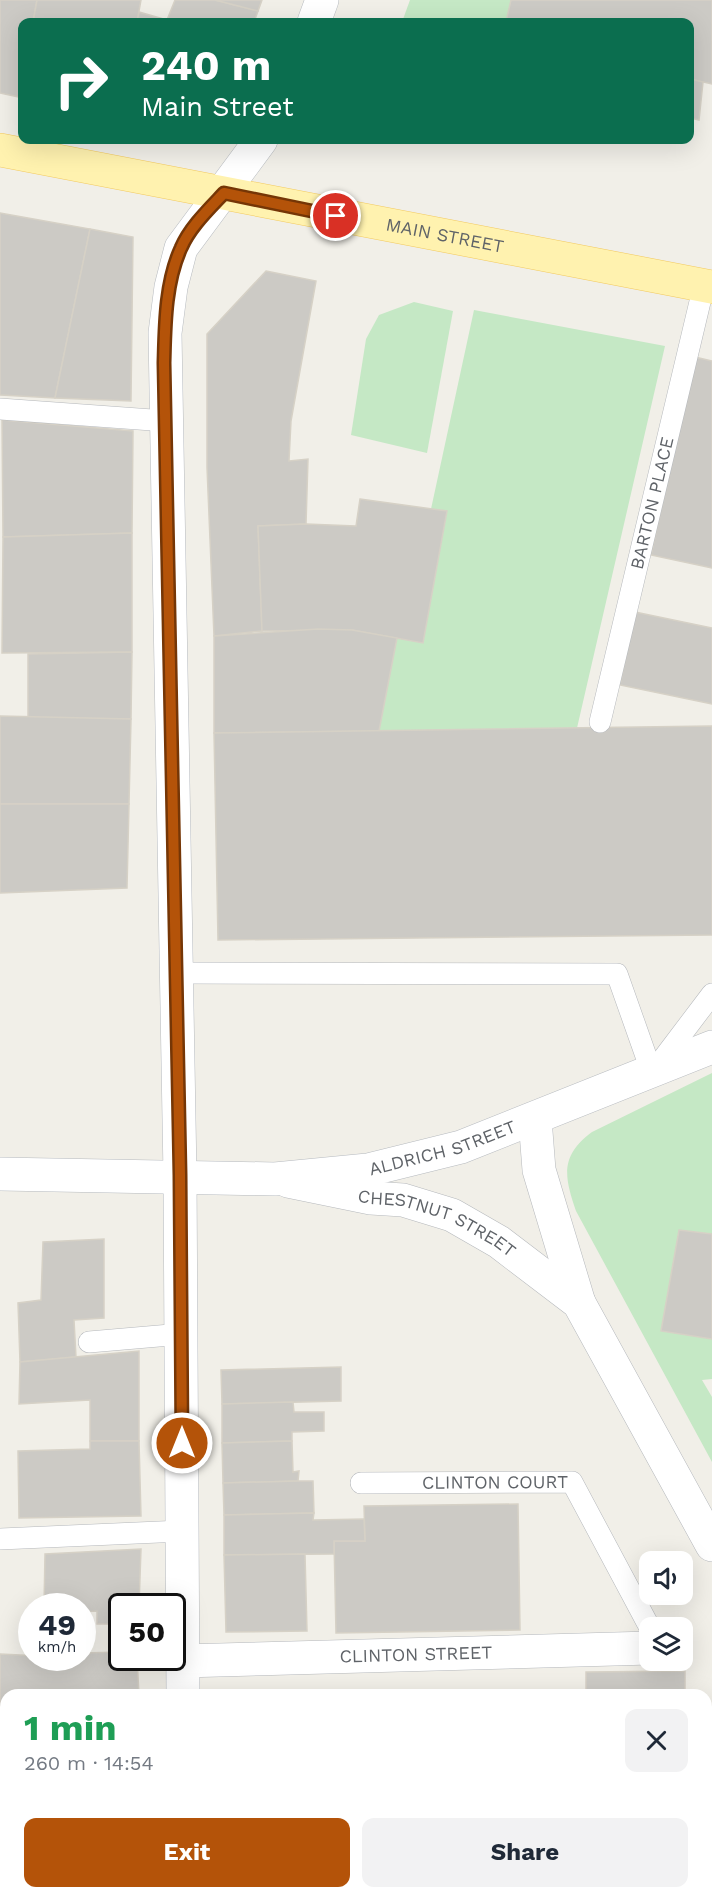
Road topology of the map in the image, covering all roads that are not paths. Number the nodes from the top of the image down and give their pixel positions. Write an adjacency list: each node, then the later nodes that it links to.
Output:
1 (322, 0): 2 (main road)
2 (315, 18)
3 (258, 144): 5 (main road)
4 (0, 150): 5 (main road, MAIN STREET)
5 (224, 193): 6 (main road, MAIN STREET); 8 (main road)
6 (708, 286): 9 (lane, BARTON PLACE)
7 (0, 409): 8 (lane)
8 (166, 421): 10 (main road)
9 (600, 722)
10 (176, 973): 13 (lane); 16 (main road)
11 (712, 993): 13 (lane)
12 (712, 1047): 13 (main road, ALDRICH STREET)
13 (652, 1073): 14 (main road, ALDRICH STREET)
14 (534, 1119): 17 (main road, ALDRICH STREET); 18 (main road, ALDRICH STREET)
15 (0, 1174): 16 (main road, CHESTNUT STREET)
16 (180, 1175): 17 (main road, CHESTNUT STREET); 19 (main road)
17 (275, 1179): 18 (main road, CHESTNUT STREET)
18 (579, 1303): 24 (main road, CHESTNUT STREET)
19 (182, 1334): 20 (lane); 22 (main road)
20 (89, 1342)
21 (361, 1483): 26 (lane, CLINTON COURT)
22 (182, 1531): 23 (lane); 25 (main road)
23 (6, 1539)
24 (712, 1545)
25 (182, 1593)
26 (644, 1617)
27 (639, 1648): 28 (main road, CLINTON STREET)
28 (186, 1661)
29 (182, 1671): 30 (main road)
30 (183, 1689)

